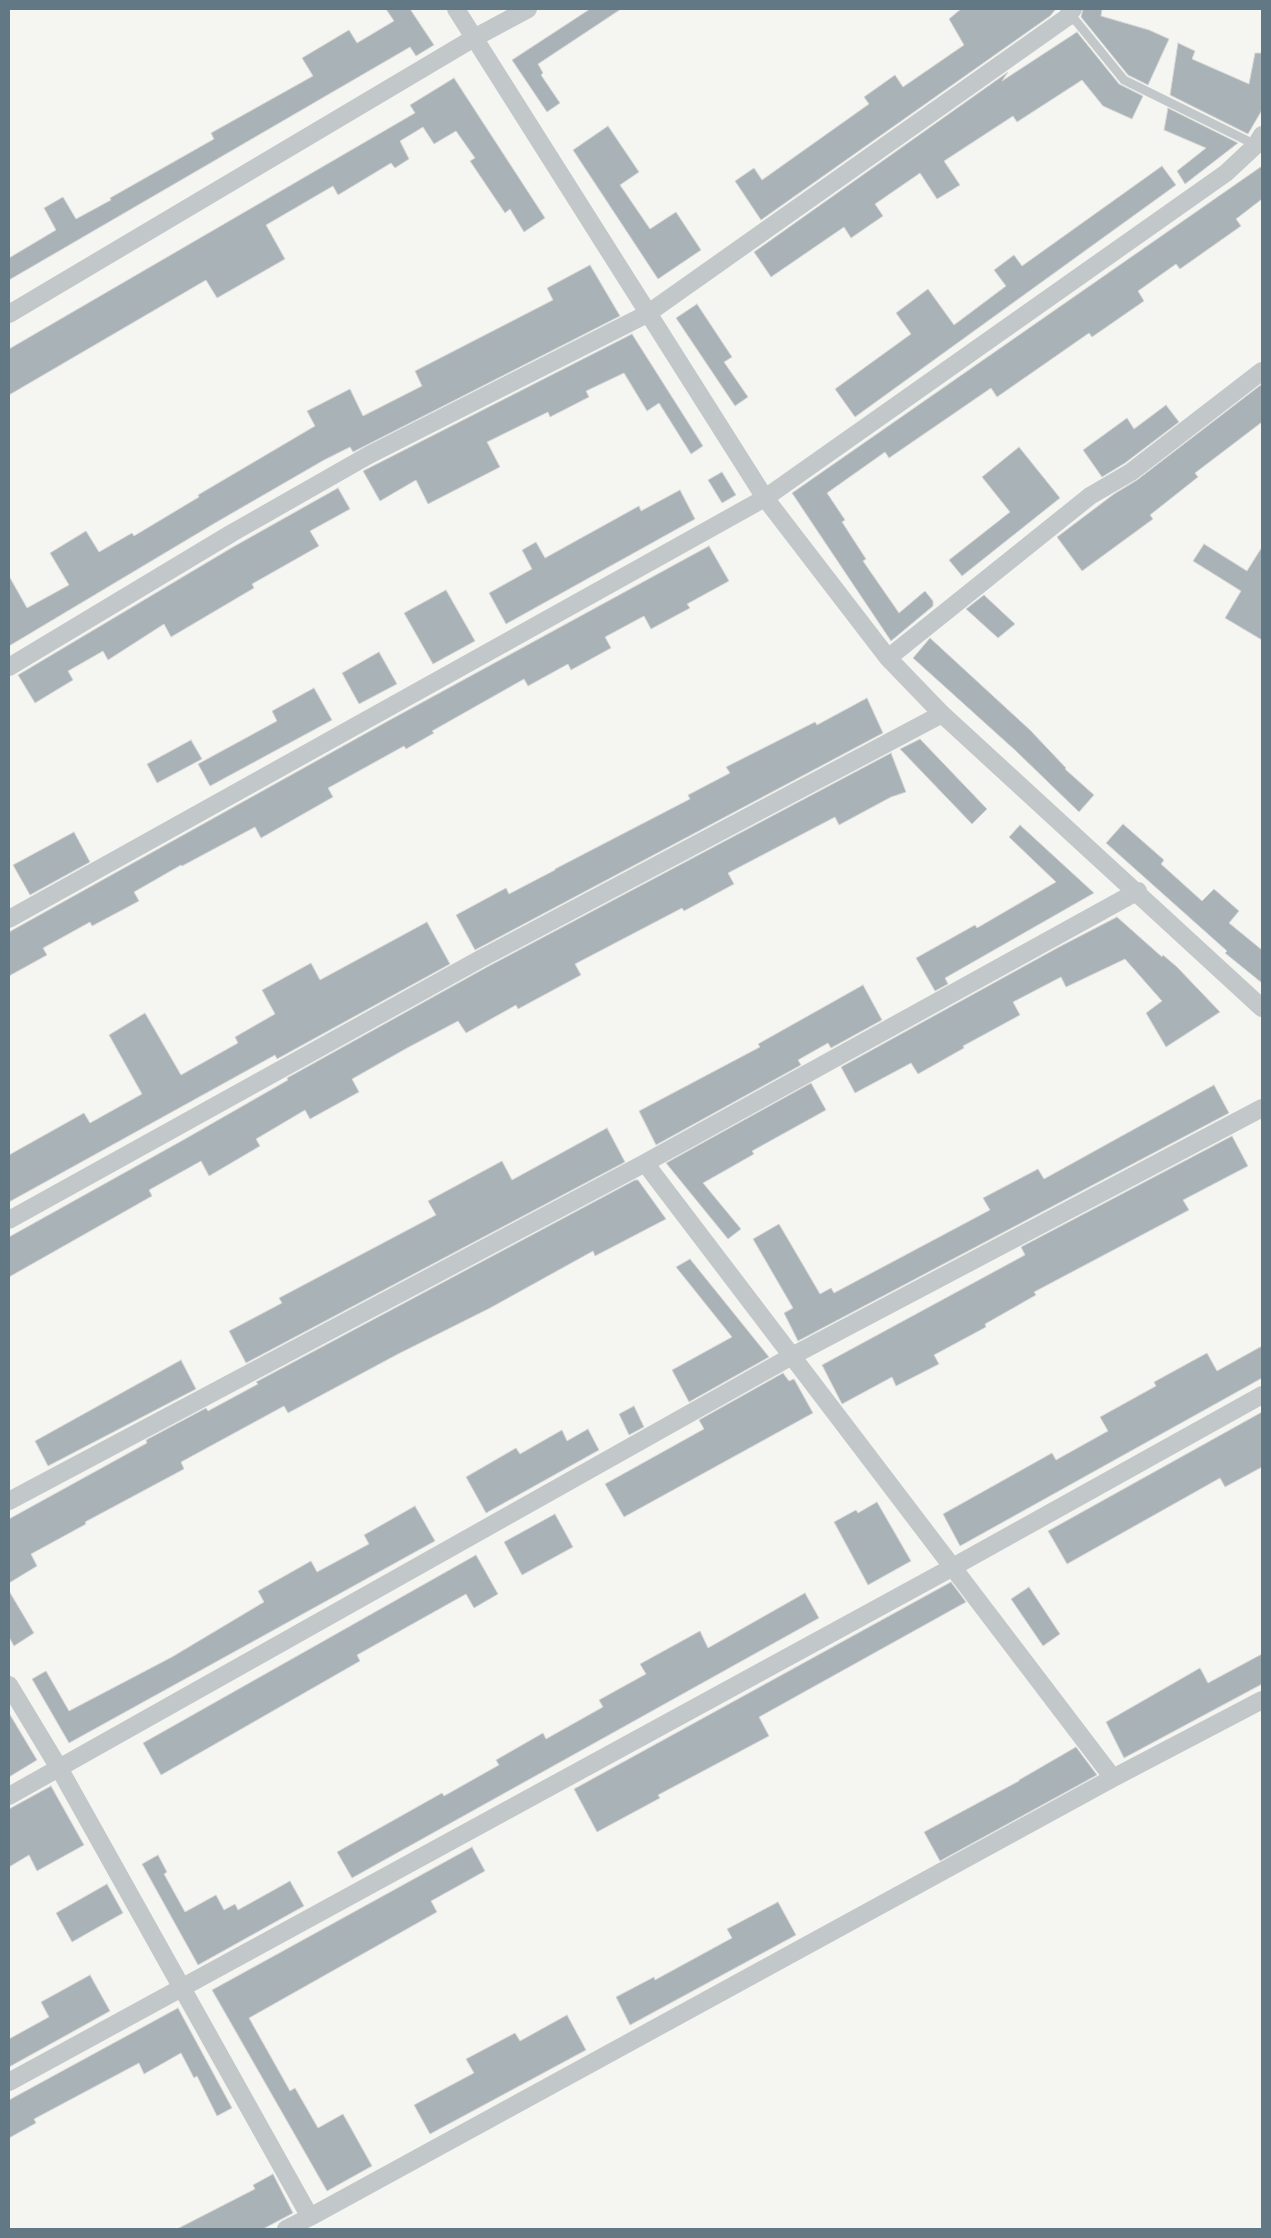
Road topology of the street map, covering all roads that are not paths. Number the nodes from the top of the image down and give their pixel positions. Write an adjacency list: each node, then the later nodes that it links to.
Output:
1 (456, 9): 4 (street)
2 (528, 9): 4 (street)
3 (1070, 13): 5 (lane); 7 (street)
4 (474, 38): 6 (street); 7 (street)
5 (1259, 140): 9 (street)
6 (9, 314)
7 (647, 314): 9 (street); 11 (street)
8 (1262, 371): 10 (street)
9 (765, 498): 10 (street); 14 (street)
10 (888, 658): 12 (street)
11 (9, 667)
12 (942, 714): 13 (street); 18 (street)
13 (1138, 891): 15 (street); 17 (street)
14 (9, 919)
15 (1262, 1008)
16 (1262, 1108): 19 (street)
17 (645, 1163): 19 (street); 21 (street)
18 (9, 1220)
19 (792, 1356): 22 (street); 25 (street)
20 (1262, 1395): 22 (street)
21 (9, 1501)
22 (953, 1567): 26 (street); 28 (street)
23 (9, 1685): 25 (street)
24 (1262, 1700): 26 (street)
25 (58, 1768): 27 (street); 28 (street)
26 (1113, 1778): 30 (street)
27 (9, 1796)
28 (182, 1988): 29 (street); 30 (street)
29 (9, 2082)
30 (310, 2217): 31 (street)
31 (286, 2229)

